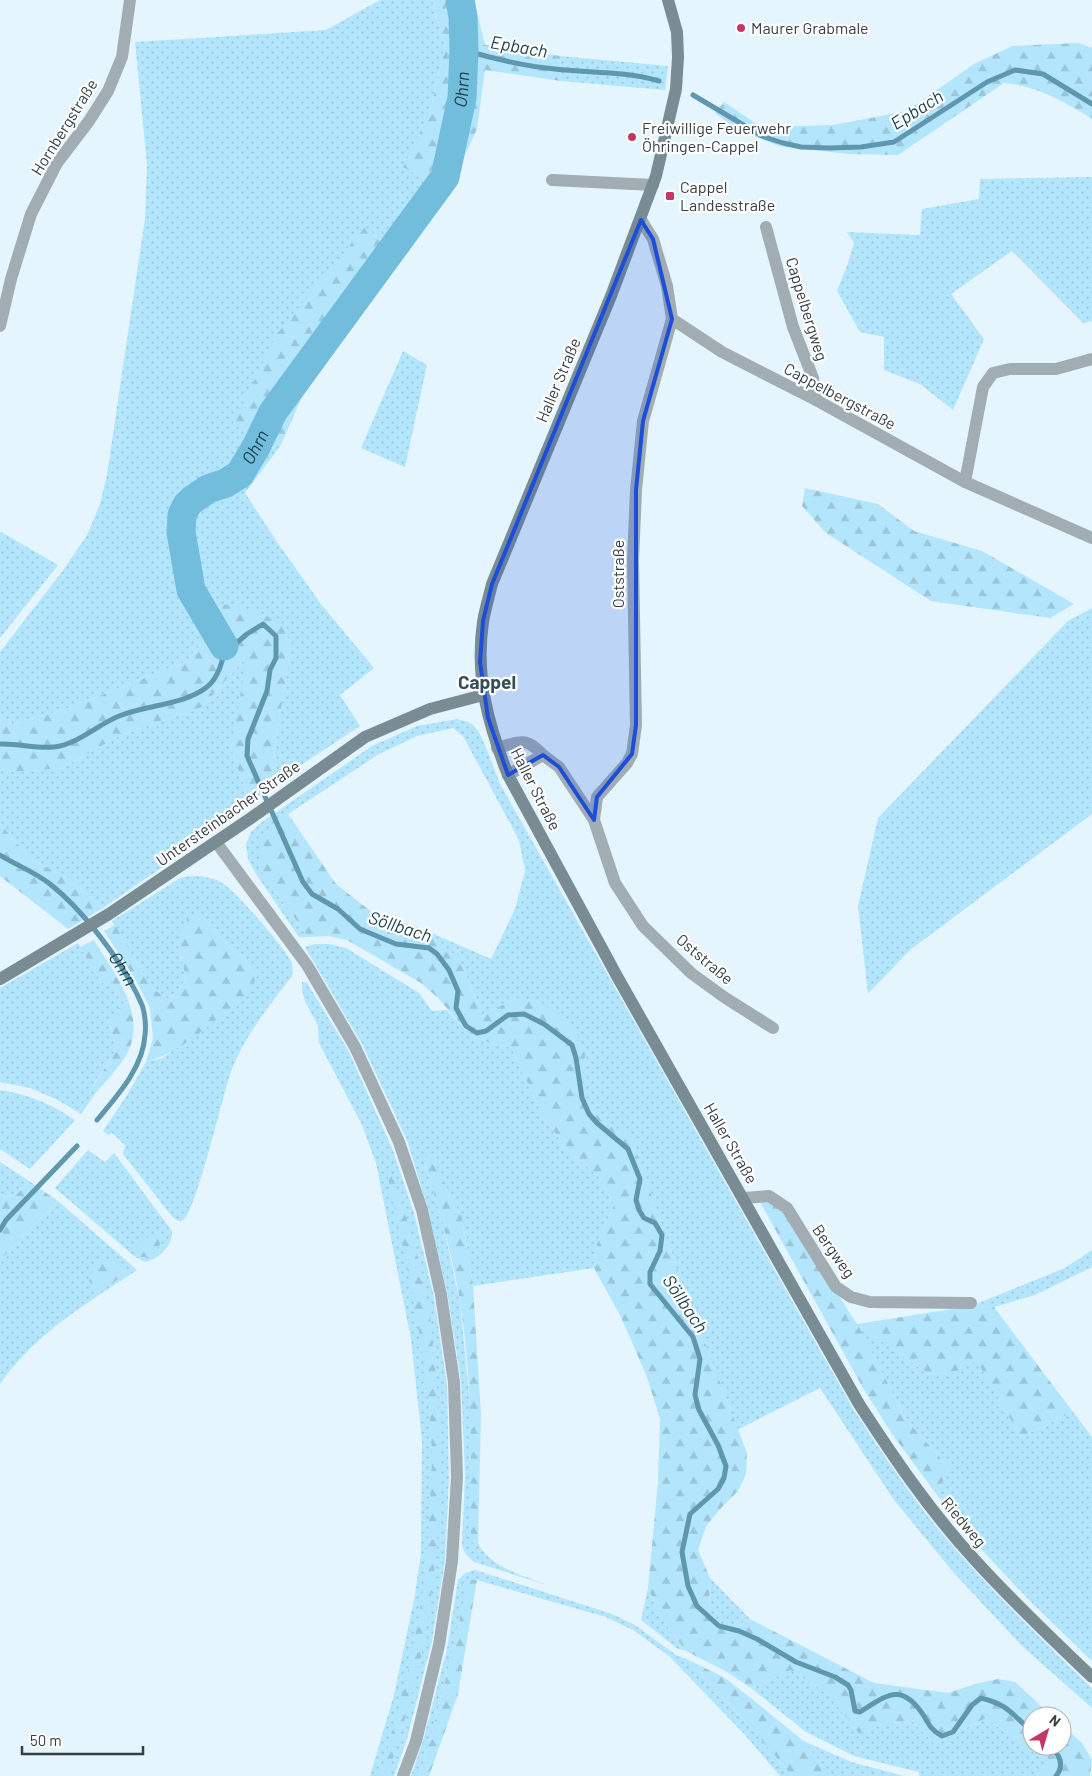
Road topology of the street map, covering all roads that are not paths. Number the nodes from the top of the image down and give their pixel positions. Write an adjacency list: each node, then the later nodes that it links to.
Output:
1 (130, 0): 8 (street, Hornbergstraße)
2 (668, 0): 4 (main road, Haller Straße)
3 (552, 180): 4 (street)
4 (653, 185): 5 (main road, Haller Straße)
5 (640, 220): 7 (street); 13 (main road, Haller Straße)
6 (766, 227): 10 (street, Cappelbergweg)
7 (672, 319): 10 (street, Cappelbergstraße); 17 (street, Oststraße)
8 (0, 326)
9 (1092, 360): 11 (street)
10 (816, 400): 11 (street, Cappelbergstraße)
11 (965, 482): 12 (street, Cappelbergstraße)
12 (1092, 538)
13 (483, 695): 14 (main road, Haller Straße); 18 (main road, Untersteinbacher Straße)
14 (497, 748): 15 (street, Oststraße); 16 (main road, Haller Straße)
15 (544, 755): 16 (street); 17 (street, Oststraße)
16 (508, 775): 21 (main road, Haller Straße)
17 (594, 820): 20 (street, Oststraße)
18 (216, 842): 19 (main road, Untersteinbacher Straße); 25 (street)
19 (0, 979)
20 (773, 1028)
21 (744, 1198): 22 (street, Bergweg); 23 (main road, Haller Straße)
22 (971, 1303)
23 (837, 1366): 24 (main road, Riedweg)
24 (1092, 1677)
25 (403, 1776)

